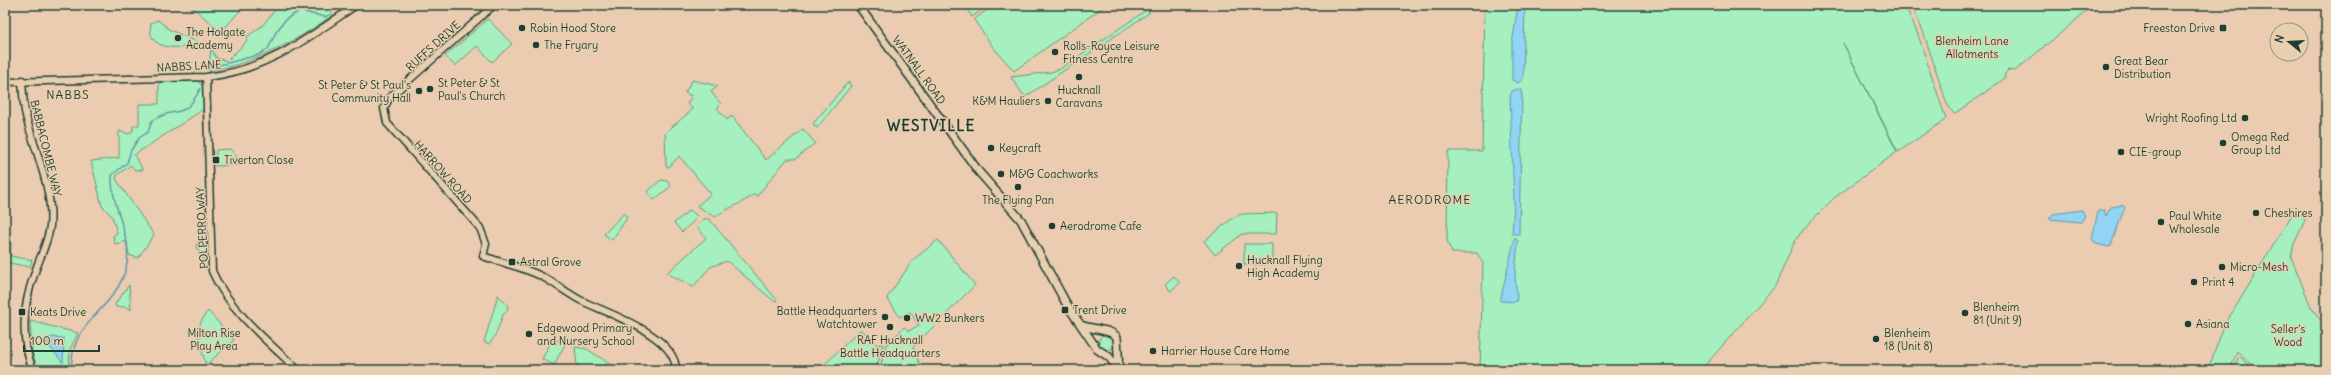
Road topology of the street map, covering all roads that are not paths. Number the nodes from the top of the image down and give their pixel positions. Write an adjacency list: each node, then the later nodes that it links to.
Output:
1 (356, 5): 4 (street, NABBS LANE)
2 (494, 5): 7 (street, RUFFS DRIVE)
3 (858, 5): 8 (main road, WATNALL ROAD)
4 (206, 77): 5 (street, NABBS LANE); 14 (street, POLPERRO WAY)
5 (22, 80): 6 (street, NABBS LANE); 13 (street, BABBACOMBE WAY)
6 (5, 82)
7 (387, 102): 15 (street, HARROW ROAD)
8 (1083, 326): 9 (main road); 10 (main road, WATNALL ROAD)
9 (1102, 332): 10 (main road); 11 (main road)
10 (1096, 345): 12 (main road, WATNALL ROAD)
11 (1118, 345): 12 (main road); 16 (main road, WATNALL ROAD)
12 (1105, 354): 16 (main road, WATNALL ROAD)
13 (33, 370)
14 (298, 370)
15 (676, 370)
16 (1119, 370)

